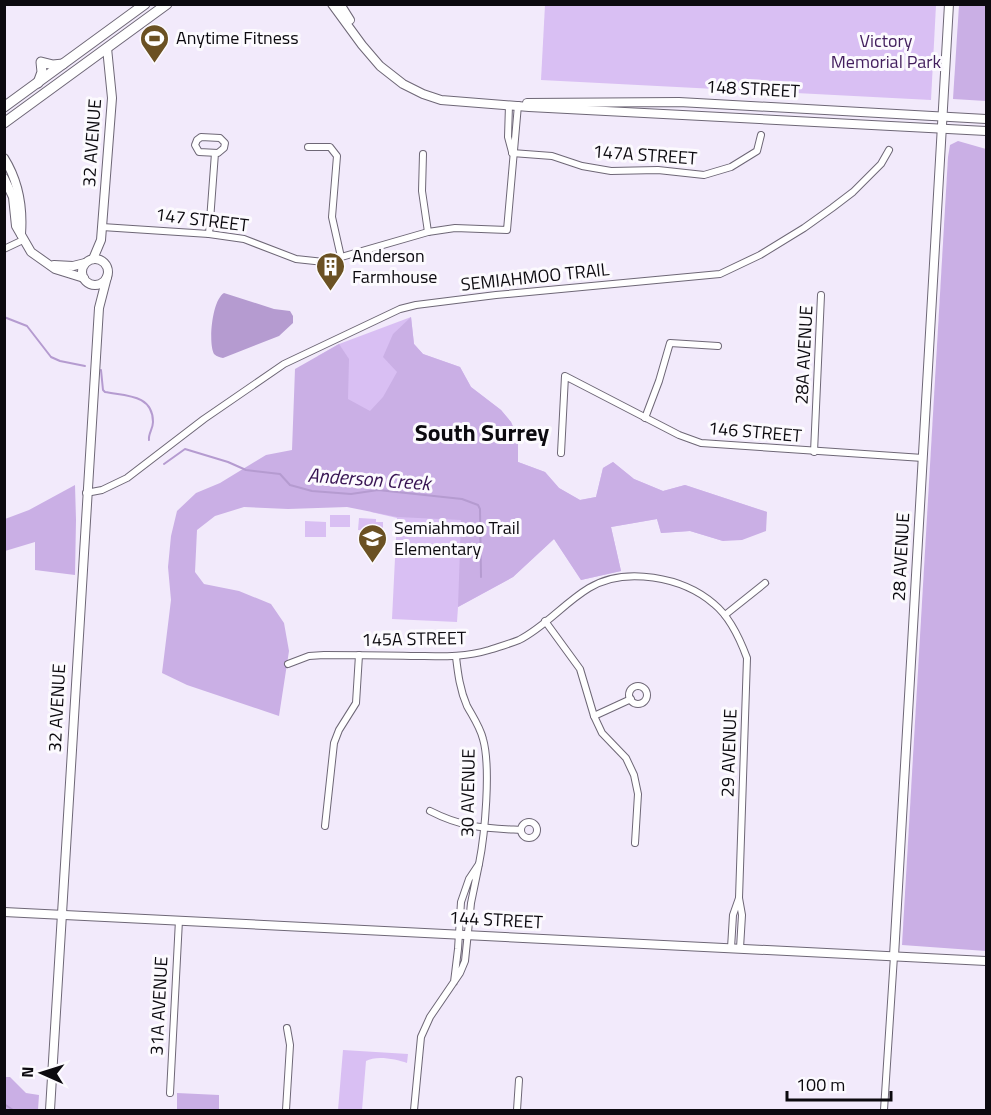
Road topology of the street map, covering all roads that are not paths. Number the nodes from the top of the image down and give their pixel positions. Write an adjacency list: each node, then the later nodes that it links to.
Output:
1 (146, 4): 6 (main road); 7 (main road)
2 (166, 4): 6 (main road)
3 (332, 4): 8 (street, 148 STREET)
4 (340, 4): 8 (street, 148 STREET)
5 (949, 4): 12 (street, 28 AVENUE)
6 (106, 48): 14 (main road); 25 (street, 32 AVENUE)
7 (65, 63): 9 (main road); 9 (main road)
8 (380, 66): 10 (street, 148 STREET)
9 (38, 83): 11 (main road)
10 (513, 105): 12 (street, 148 STREET); 15 (street, 148 STREET); 21 (street)
11 (4, 107)
12 (942, 115): 13 (street, 148 STREET); 15 (street, 28 AVENUE)
13 (987, 119)
14 (4, 123)
15 (942, 128): 16 (street, 148 STREET); 43 (street, 28 AVENUE)
16 (987, 131)
17 (761, 135): 21 (street, 147A STREET)
18 (308, 147): 31 (street)
19 (889, 150): 44 (street, SEMIAHMOO TRAIL)
20 (215, 153): 20 (street); 27 (street)
21 (512, 153): 26 (street, 147 STREET)
22 (423, 154): 26 (street)
23 (4, 158): 28 (street)
24 (4, 178): 28 (street)
25 (102, 227): 27 (street, 147 STREET); 29 (street, 32 AVENUE)
26 (428, 232): 31 (street, 147 STREET)
27 (209, 234): 31 (street, 147 STREET)
28 (22, 238): 30 (street); 34 (street)
29 (101, 240): 32 (street, 32 AVENUE); 33 (street, 32 AVENUE)
30 (4, 249)
31 (341, 257)
32 (89, 261): 33 (street); 34 (street); 36 (street)
33 (105, 263): 35 (street)
34 (47, 264): 36 (street)
35 (107, 277): 36 (street); 38 (street, 32 AVENUE)
36 (86, 280): 38 (street, 32 AVENUE)
37 (821, 295): 41 (street, 28A AVENUE)
38 (99, 308): 44 (street, 32 AVENUE)
39 (718, 346): 40 (street)
40 (645, 418): 41 (street, 146 STREET); 42 (street, 146 STREET)
41 (814, 452): 43 (street, 146 STREET)
42 (561, 453)
43 (923, 458): 66 (street, 28 AVENUE)
44 (86, 493): 62 (street, 32 AVENUE)
45 (765, 583): 46 (street)
46 (724, 615): 47 (street, 145A STREET); 65 (street, 29 AVENUE)
47 (545, 621): 49 (street, 145A STREET); 52 (street)
48 (359, 655): 49 (street, 145A STREET); 50 (street, 145A STREET); 54 (street)
49 (456, 657): 55 (street, 30 AVENUE)
50 (288, 664)
51 (631, 699): 52 (street)
52 (594, 717): 57 (street)
53 (430, 811): 55 (street)
54 (324, 826)
55 (483, 828): 56 (street); 58 (street, 30 AVENUE)
56 (521, 830)
57 (635, 843)
58 (479, 864): 59 (street, 30 AVENUE); 60 (street, 30 AVENUE)
59 (463, 897): 60 (street); 64 (street, 30 AVENUE)
60 (472, 898): 64 (street, 30 AVENUE)
61 (4, 912): 62 (street, 144 STREET)
62 (61, 914): 63 (street, 144 STREET); 71 (street, 32 AVENUE)
63 (179, 920): 64 (street, 144 STREET); 70 (street, 31A AVENUE)
64 (464, 935): 65 (street, 144 STREET); 73 (street, 30 AVENUE)
65 (735, 948): 66 (street, 144 STREET)
66 (894, 956): 67 (street, 144 STREET); 75 (street, 28 AVENUE)
67 (987, 961)
68 (287, 1028): 72 (street)
69 (519, 1080): 74 (street)
70 (170, 1093)
71 (50, 1110)
72 (286, 1110)
73 (414, 1110)
74 (518, 1110)
75 (884, 1110)

